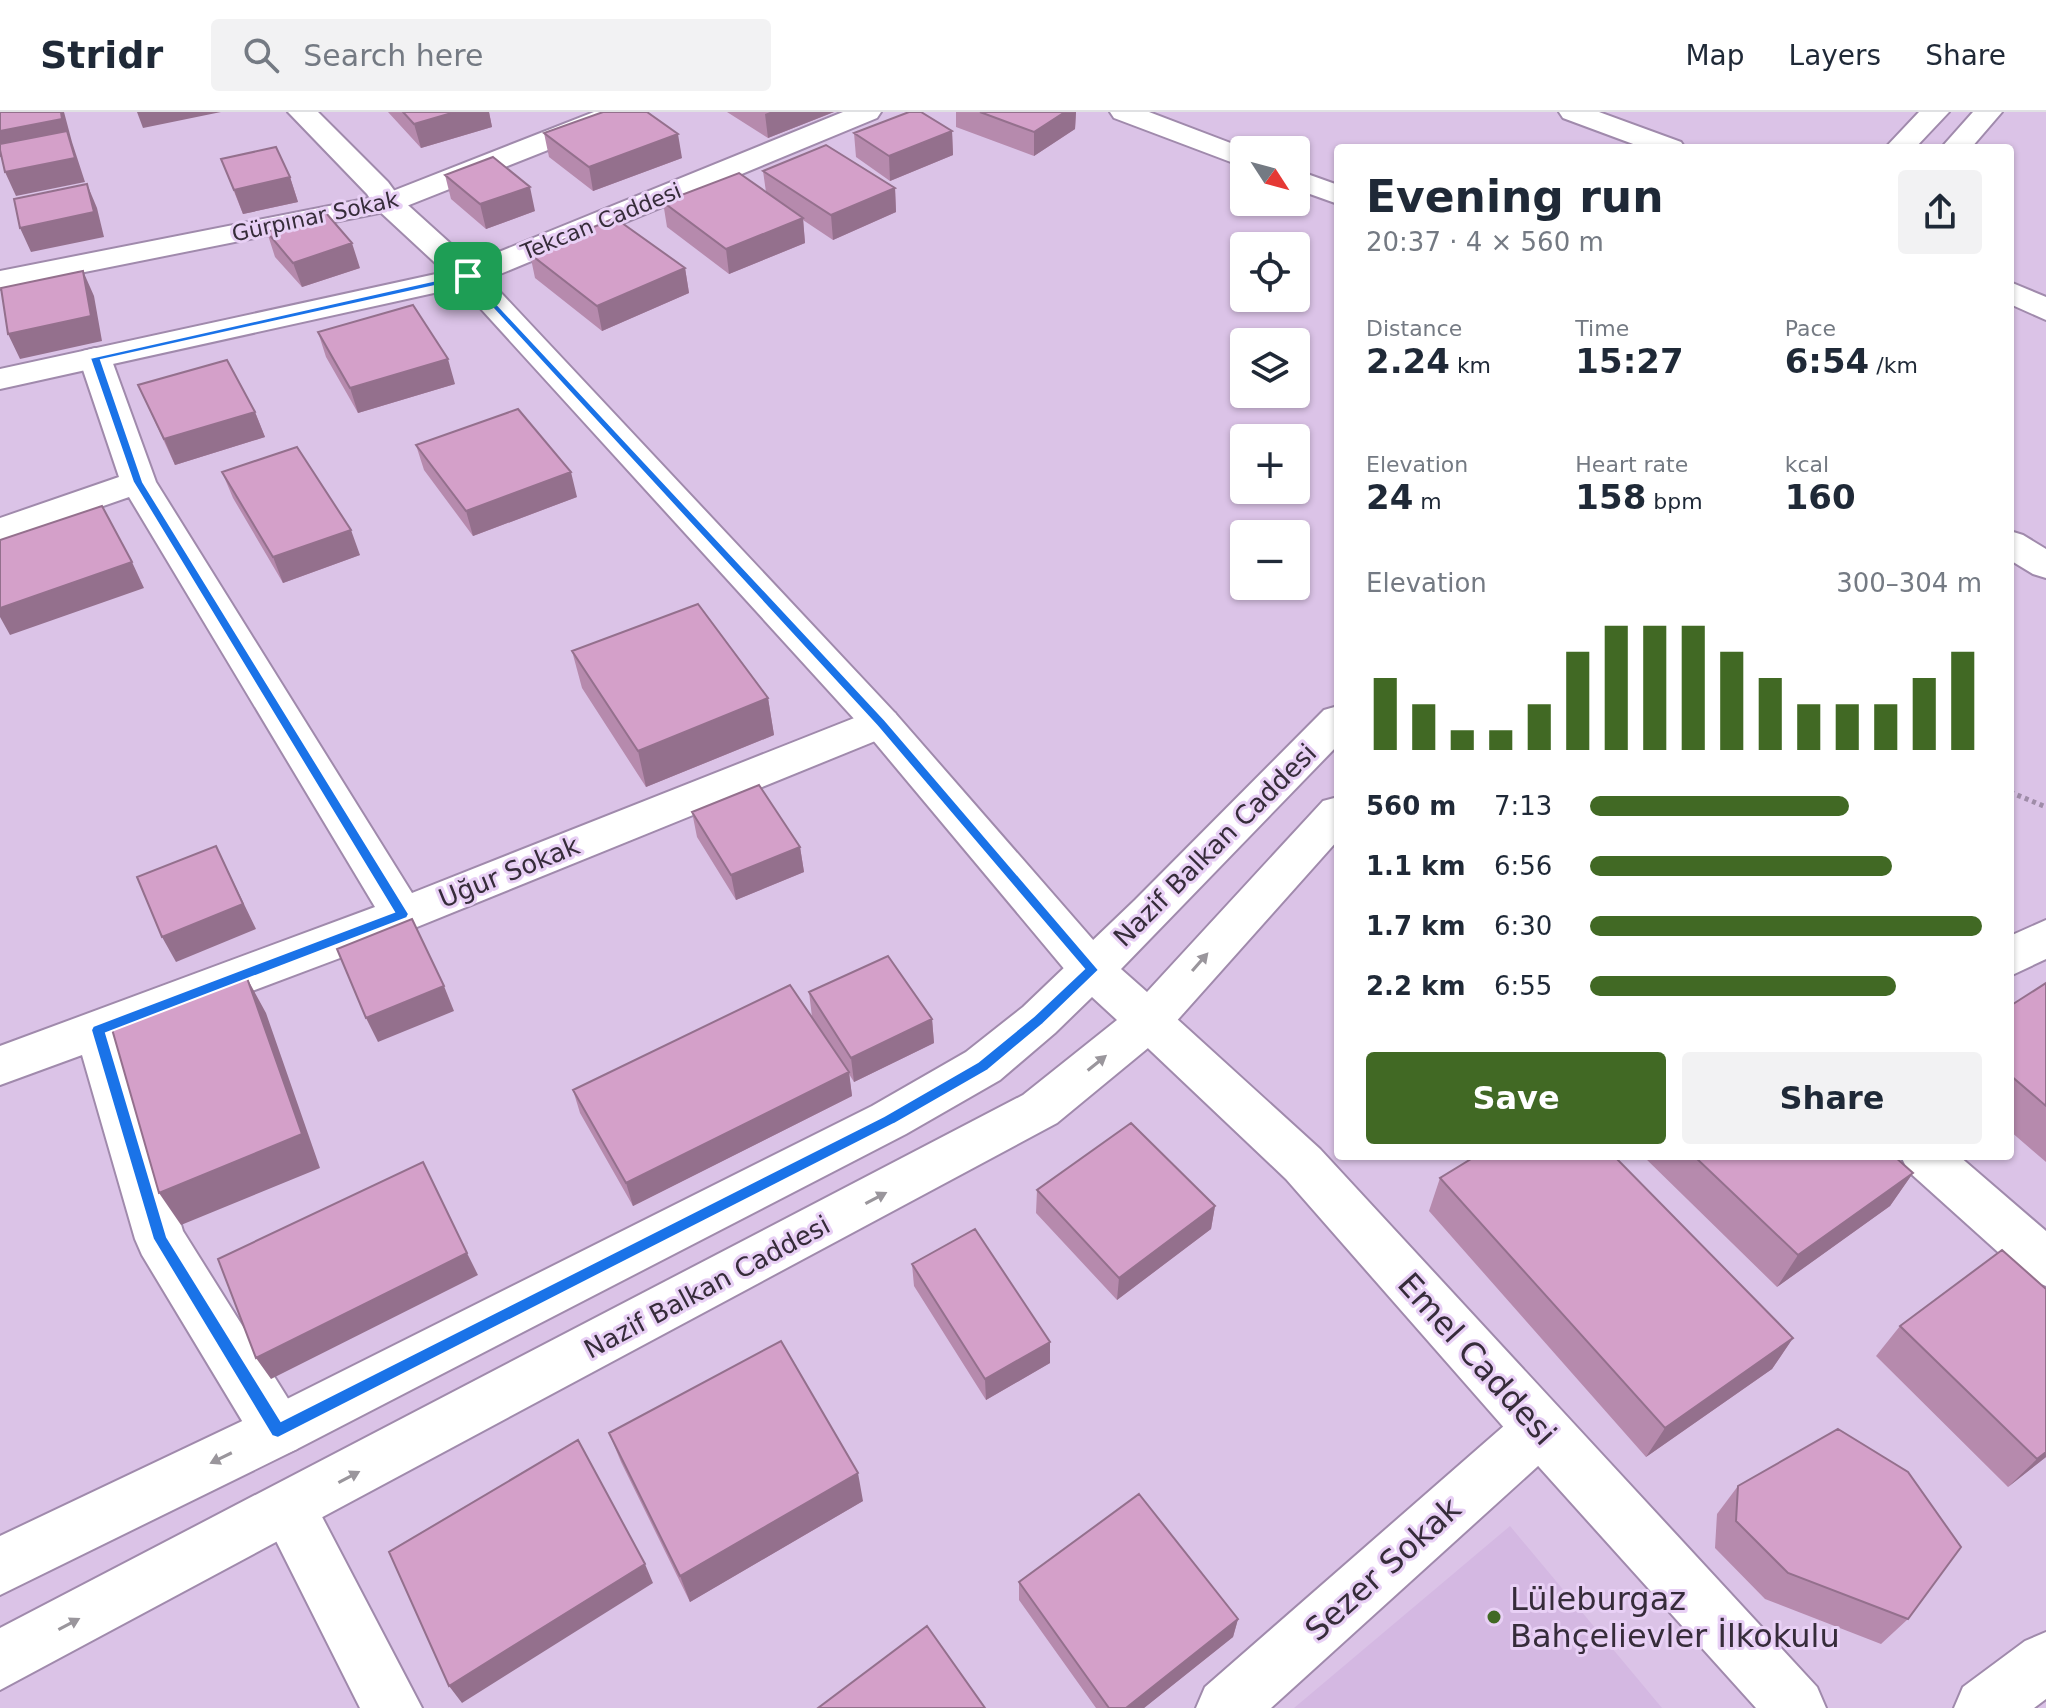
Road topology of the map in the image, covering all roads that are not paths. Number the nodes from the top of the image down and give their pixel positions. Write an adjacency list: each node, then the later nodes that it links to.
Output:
1 (302, 112): 14 (street)
2 (619, 112): 14 (street, Gürpınar Sokak)
3 (867, 112): 15 (street, Tekcan Caddesi)
4 (1124, 112): 11 (street)
5 (1573, 112): 8 (street)
6 (1935, 112): 9 (street)
7 (1988, 112): 10 (street)
8 (1660, 144)
9 (1903, 144)
10 (1959, 144)
11 (1230, 153)
12 (1310, 184): 13 (street)
13 (1334, 193)
14 (388, 203): 15 (street); 16 (street, Gürpınar Sokak)
15 (468, 276): 19 (street, Tekcan Caddesi); 25 (street)
16 (0, 280)
17 (2014, 293): 18 (street)
18 (2046, 310)
19 (95, 358): 20 (street, Tekcan Caddesi); 21 (street)
20 (0, 379)
21 (138, 482): 22 (street); 28 (street)
22 (0, 531)
23 (2014, 546): 24 (street)
24 (2046, 566)
25 (881, 723): 28 (street, Uğur Sokak); 31 (street)
26 (1334, 724): 31 (street, Nazif Balkan Caddesi)
27 (1334, 816): 32 (street, Nazif Balkan Caddesi, one-way to 27)
28 (402, 914): 33 (street, Uğur Sokak)
29 (2046, 937): 30 (street)
30 (2014, 956)
31 (1092, 970): 32 (street, Emel Caddesi); 38 (street, Nazif Balkan Caddesi)
32 (1149, 1021): 37 (street, Emel Caddesi); 39 (street, Nazif Balkan Caddesi, one-way to 32)
33 (98, 1030): 34 (street, Uğur Sokak); 38 (street)
34 (0, 1066)
35 (1930, 1160): 36 (street)
36 (2046, 1263)
37 (1540, 1429): 44 (street, Sezer Sokak); 45 (street, Emel Caddesi)
38 (278, 1431): 40 (street, Nazif Balkan Caddesi, one-way to 40)
39 (288, 1509): 41 (street, Nazif Balkan Caddesi, one-way to 39); 43 (street)
40 (0, 1566)
41 (0, 1660)
42 (2046, 1662): 46 (street)
43 (392, 1708)
44 (1226, 1708)
45 (1796, 1708)
46 (1984, 1708)

